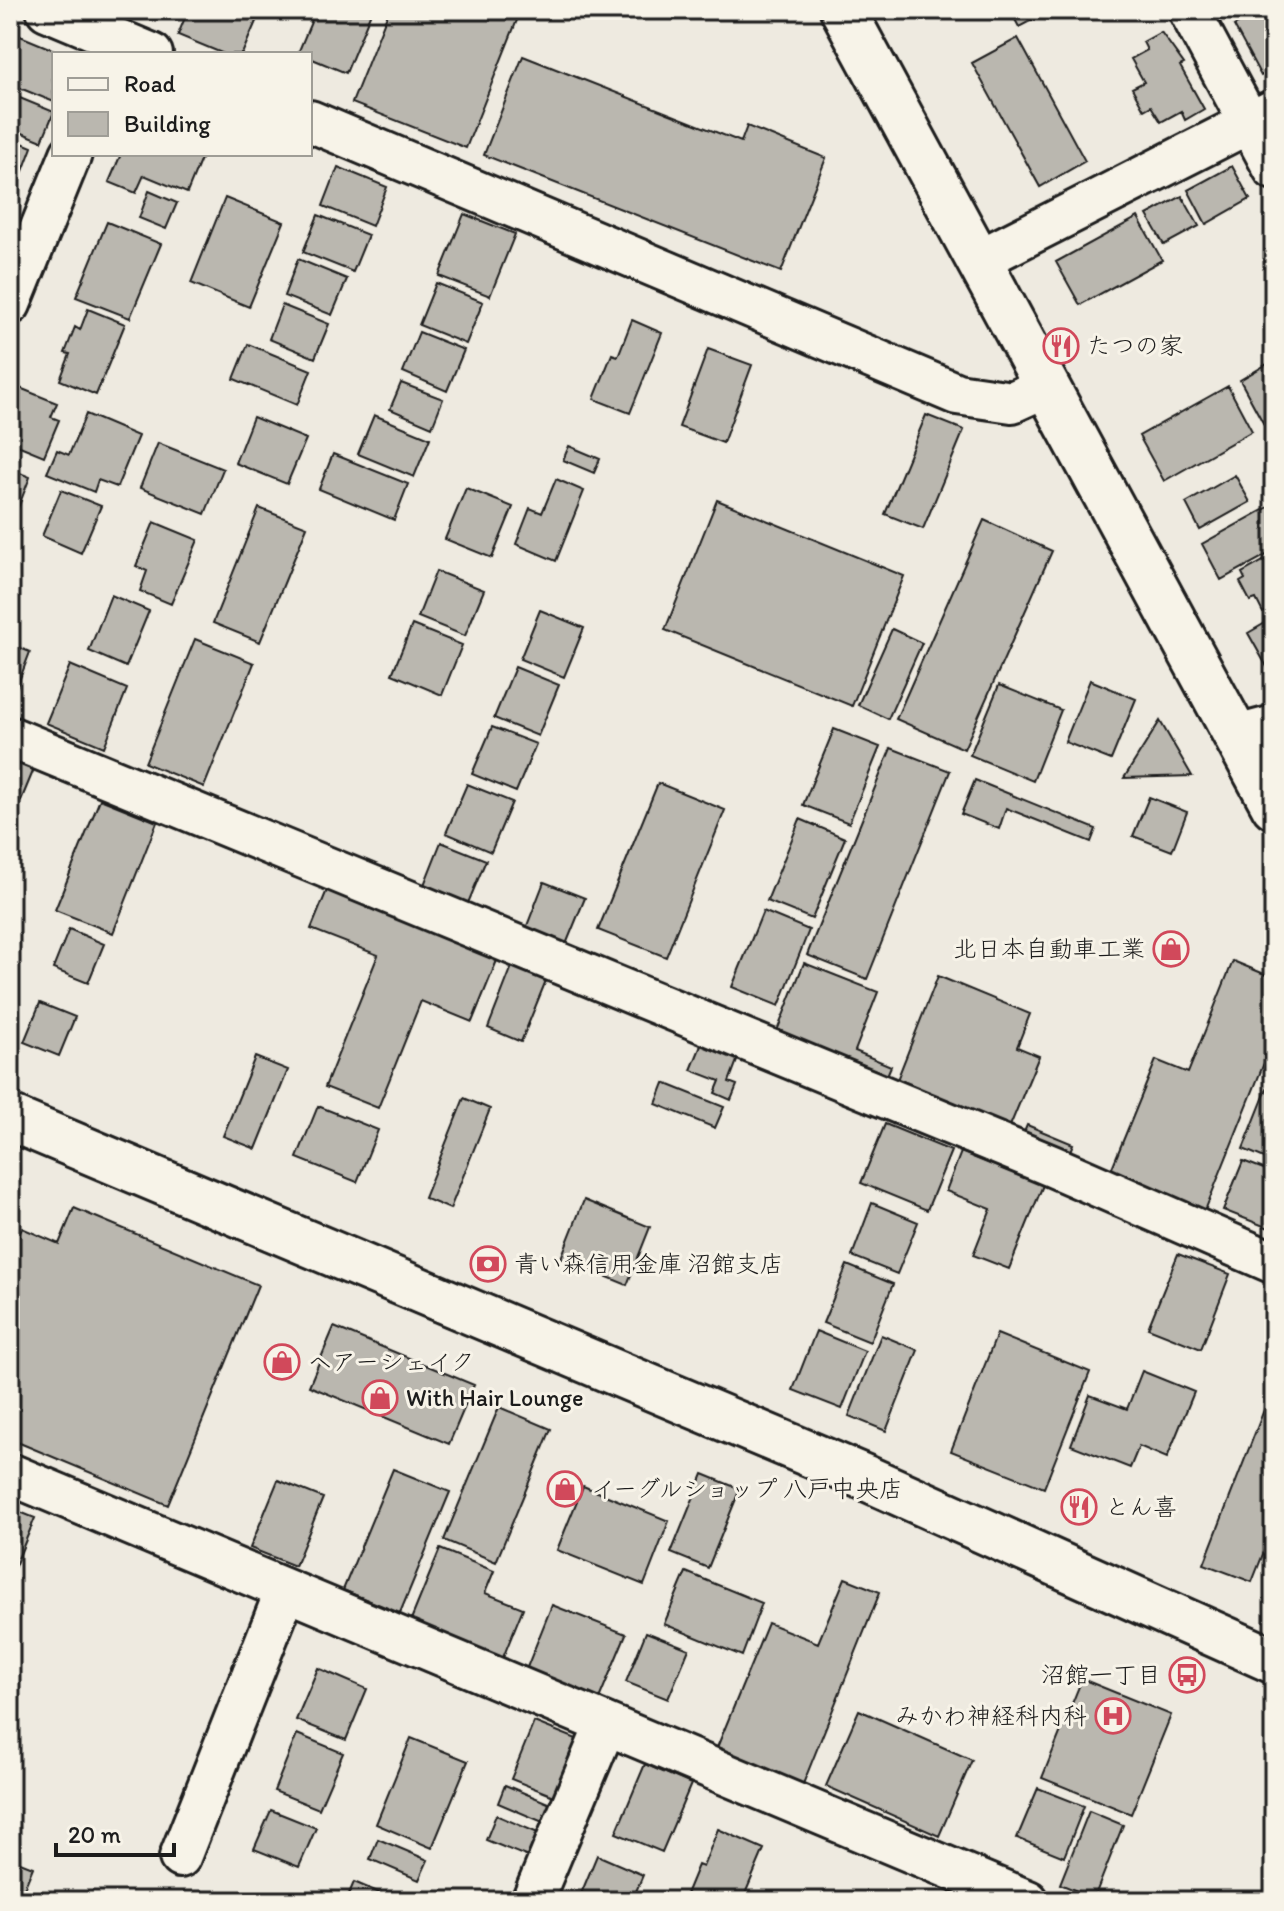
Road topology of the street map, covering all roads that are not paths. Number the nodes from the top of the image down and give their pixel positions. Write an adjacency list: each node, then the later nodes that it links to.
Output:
1 (47, 10): 4 (street)
2 (843, 10): 9 (street)
3 (1189, 10): 5 (street)
4 (128, 39)
5 (1262, 117): 8 (street); 9 (street)
6 (312, 122): 11 (street)
7 (70, 156): 10 (street)
8 (1274, 169)
9 (977, 261): 11 (street)
10 (10, 304)
11 (1045, 387): 12 (street)
12 (1255, 731): 14 (street)
13 (10, 737): 16 (street)
14 (1274, 806)
15 (10, 1118): 19 (street)
16 (1274, 1263)
17 (10, 1474): 18 (street)
18 (286, 1590): 20 (street); 21 (street)
19 (1274, 1661)
20 (606, 1724): 22 (street); 23 (street)
21 (180, 1857)
22 (532, 1901)
23 (1028, 1901)

